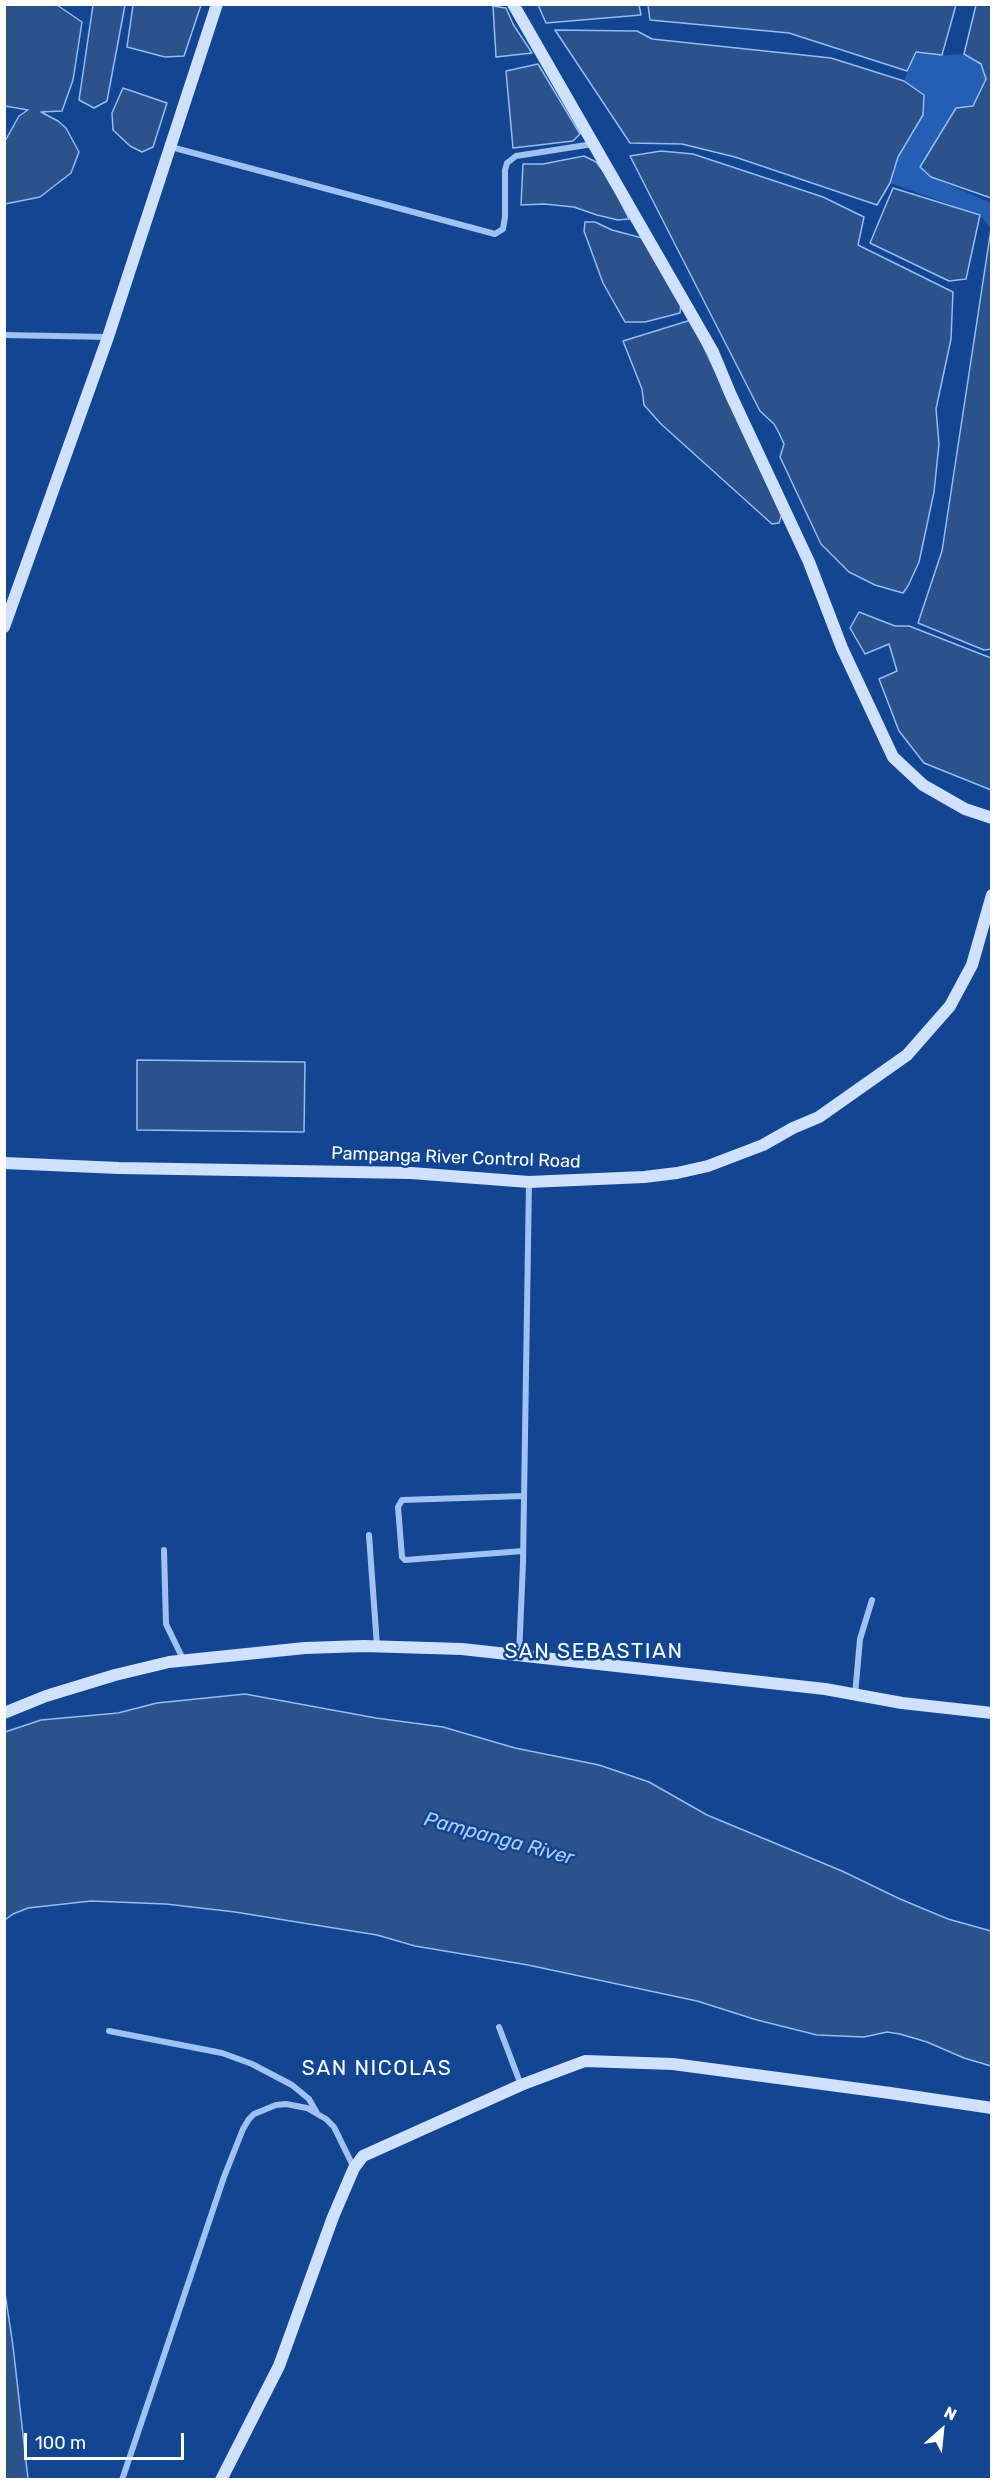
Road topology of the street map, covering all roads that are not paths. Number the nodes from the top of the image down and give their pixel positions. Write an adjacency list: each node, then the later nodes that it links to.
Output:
1 (217, 4): 4 (street)
2 (513, 4): 3 (street)
3 (594, 144): 4 (street); 8 (street)
4 (171, 147): 6 (street)
5 (4, 335): 6 (street)
6 (108, 337): 7 (street)
7 (4, 627)
8 (992, 818)
9 (992, 895): 11 (street, Pampanga River Control Road)
10 (4, 1163): 11 (street, Pampanga River Control Road)
11 (529, 1182): 12 (street)
12 (524, 1496): 15 (street); 15 (street)
13 (369, 1535): 17 (street)
14 (164, 1550): 19 (street)
15 (523, 1551): 18 (street)
16 (872, 1600): 20 (street)
17 (377, 1646): 18 (street); 19 (street)
18 (519, 1655): 20 (street)
19 (183, 1659): 21 (street)
20 (855, 1695): 22 (street)
21 (4, 1713)
22 (992, 1713)
23 (499, 2027): 25 (street)
24 (109, 2031): 27 (street)
25 (521, 2085): 26 (street); 28 (street)
26 (992, 2108)
27 (317, 2114): 28 (street); 29 (street)
28 (354, 2168): 30 (street)
29 (122, 2480)
30 (221, 2480)

